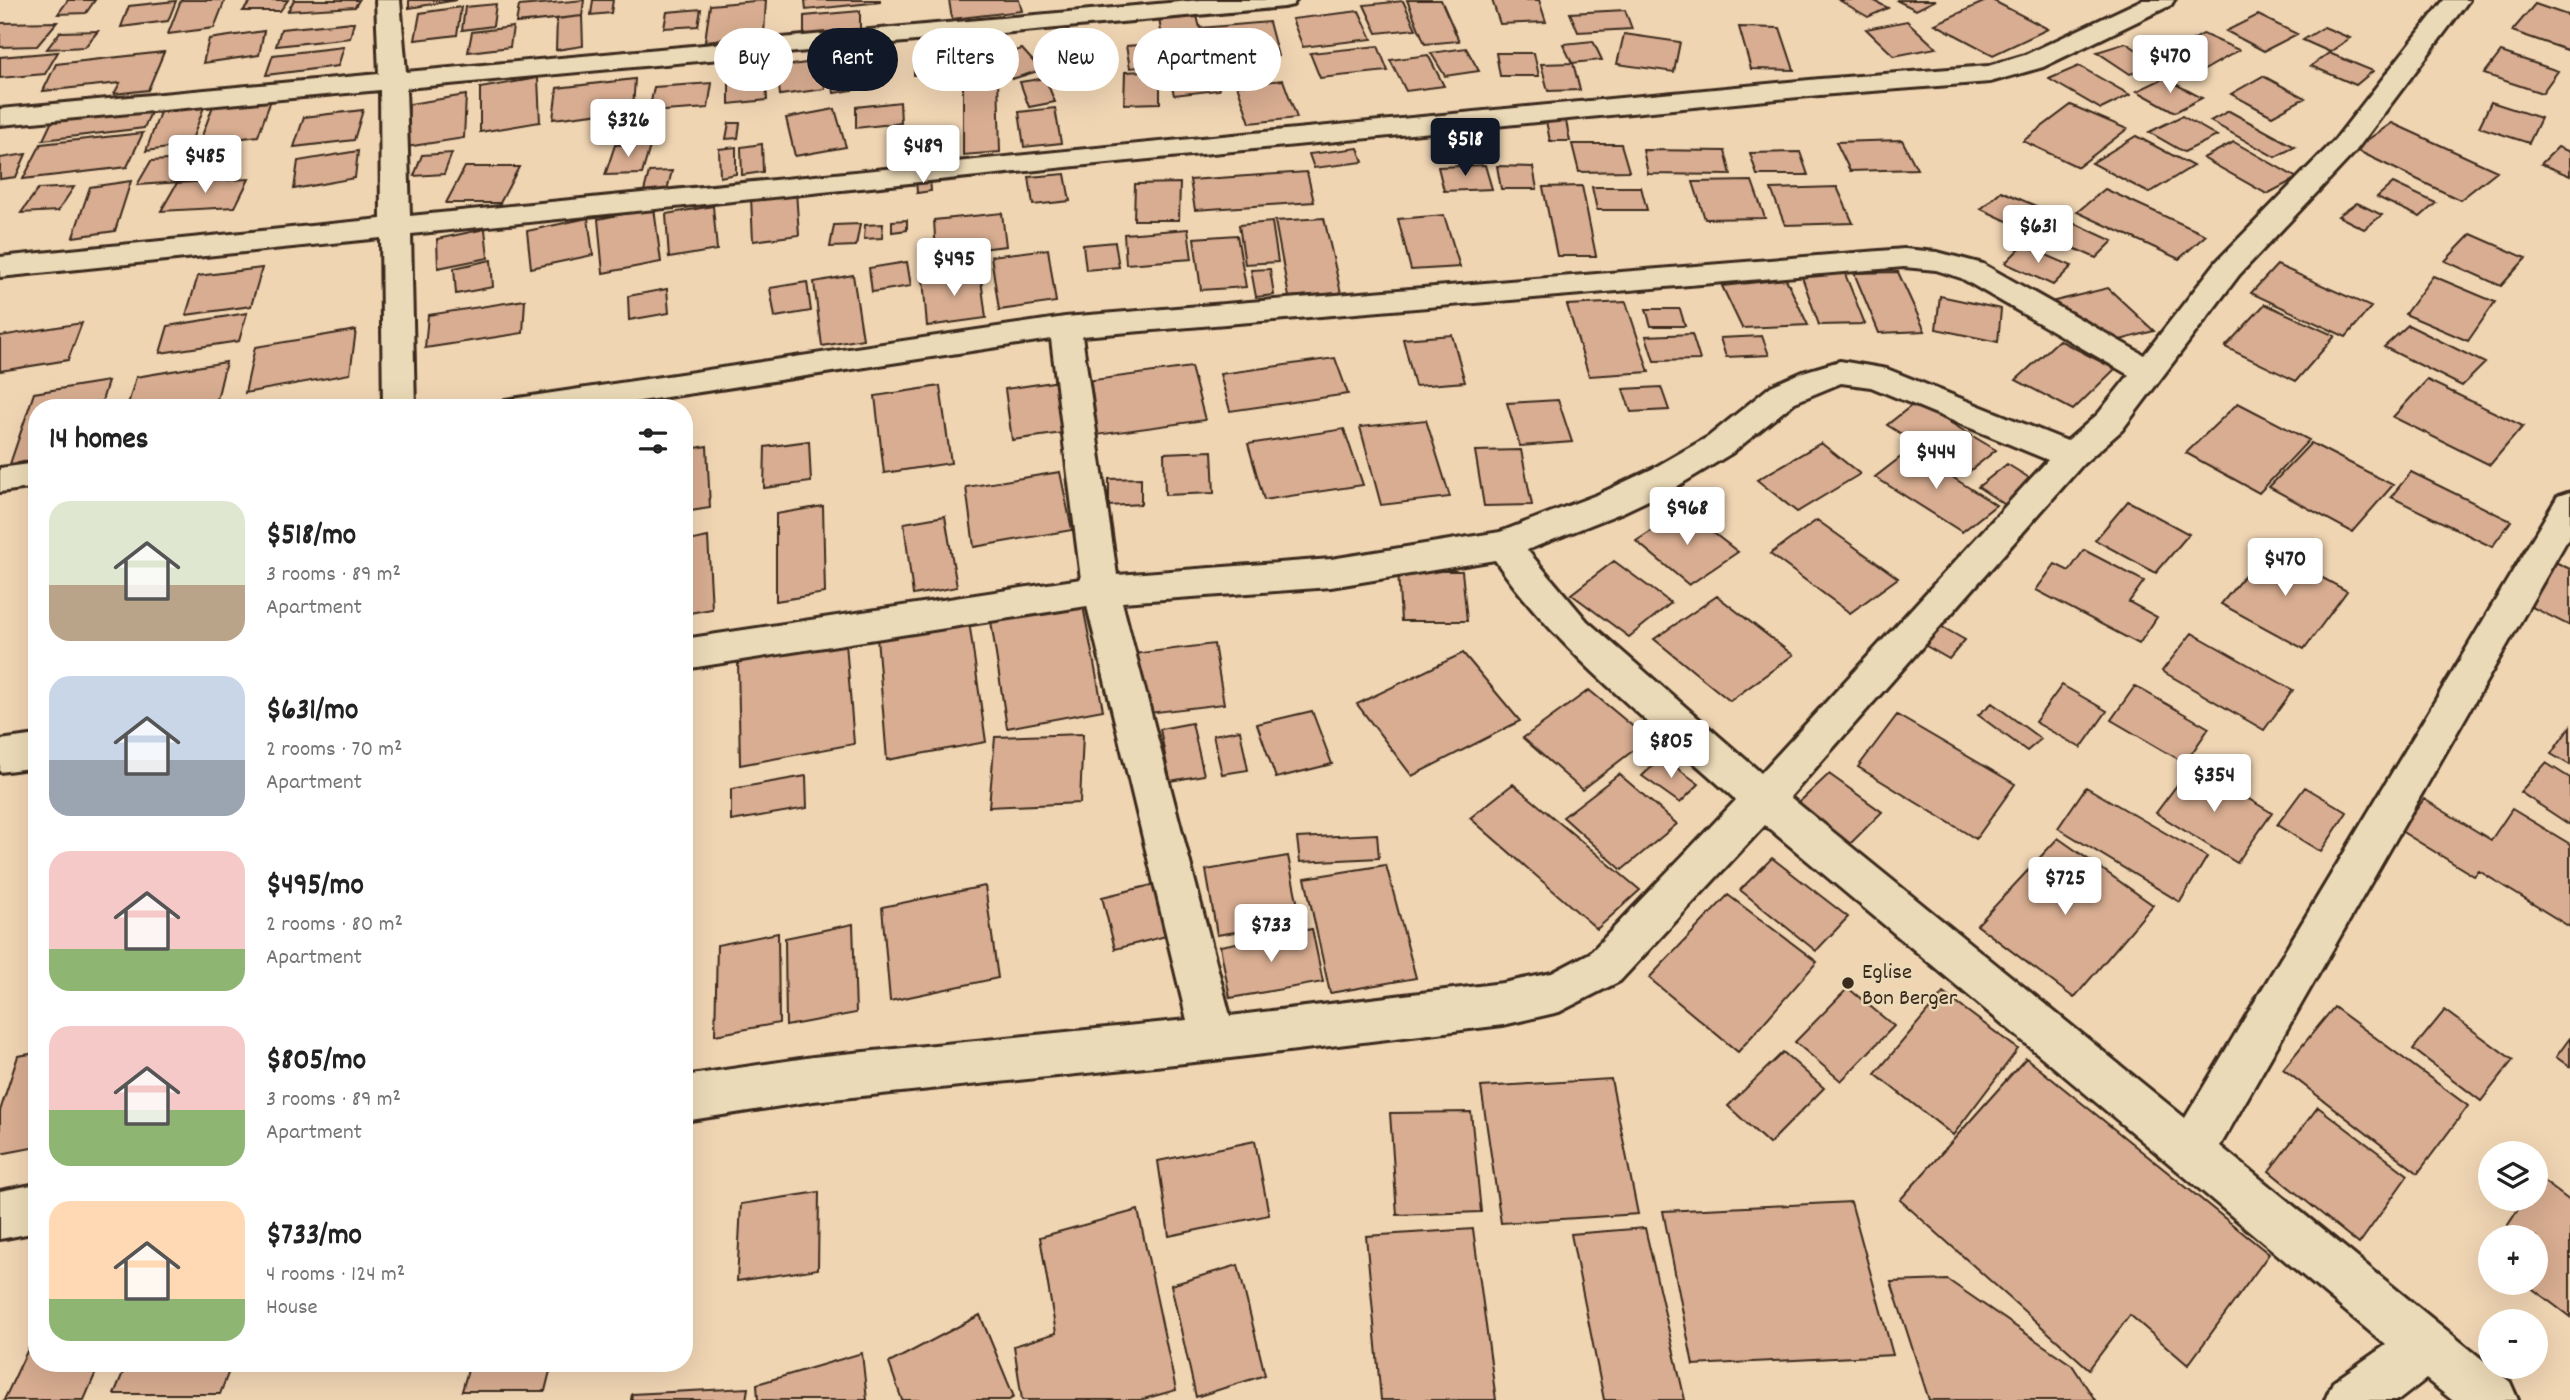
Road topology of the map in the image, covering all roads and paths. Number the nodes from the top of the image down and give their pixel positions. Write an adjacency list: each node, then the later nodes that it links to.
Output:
1 (388, 0): 5 (street)
2 (1284, 0): 5 (street)
3 (2162, 0): 7 (street)
4 (2457, 0): 10 (street)
5 (393, 79): 6 (street); 7 (street)
6 (0, 117)
7 (394, 226): 8 (street); 11 (street)
8 (0, 267)
9 (1065, 327): 10 (street); 12 (street); 18 (street)
10 (2149, 372): 13 (street)
11 (399, 399)
12 (578, 399)
13 (2071, 456): 17 (street); 22 (street)
14 (28, 476): 15 (street)
15 (0, 480)
16 (2570, 505): 25 (street)
17 (1504, 545): 18 (street); 22 (street)
18 (1101, 590): 19 (street); 23 (street)
19 (693, 653)
20 (28, 752): 21 (street)
21 (0, 757)
22 (1763, 799): 23 (street); 25 (street)
23 (1214, 1040): 24 (street)
24 (693, 1098)
25 (2191, 1152): 28 (street)
26 (28, 1210): 27 (street)
27 (0, 1215)
28 (2427, 1346): 29 (street); 30 (street)
29 (2351, 1400)
30 (2492, 1400)

